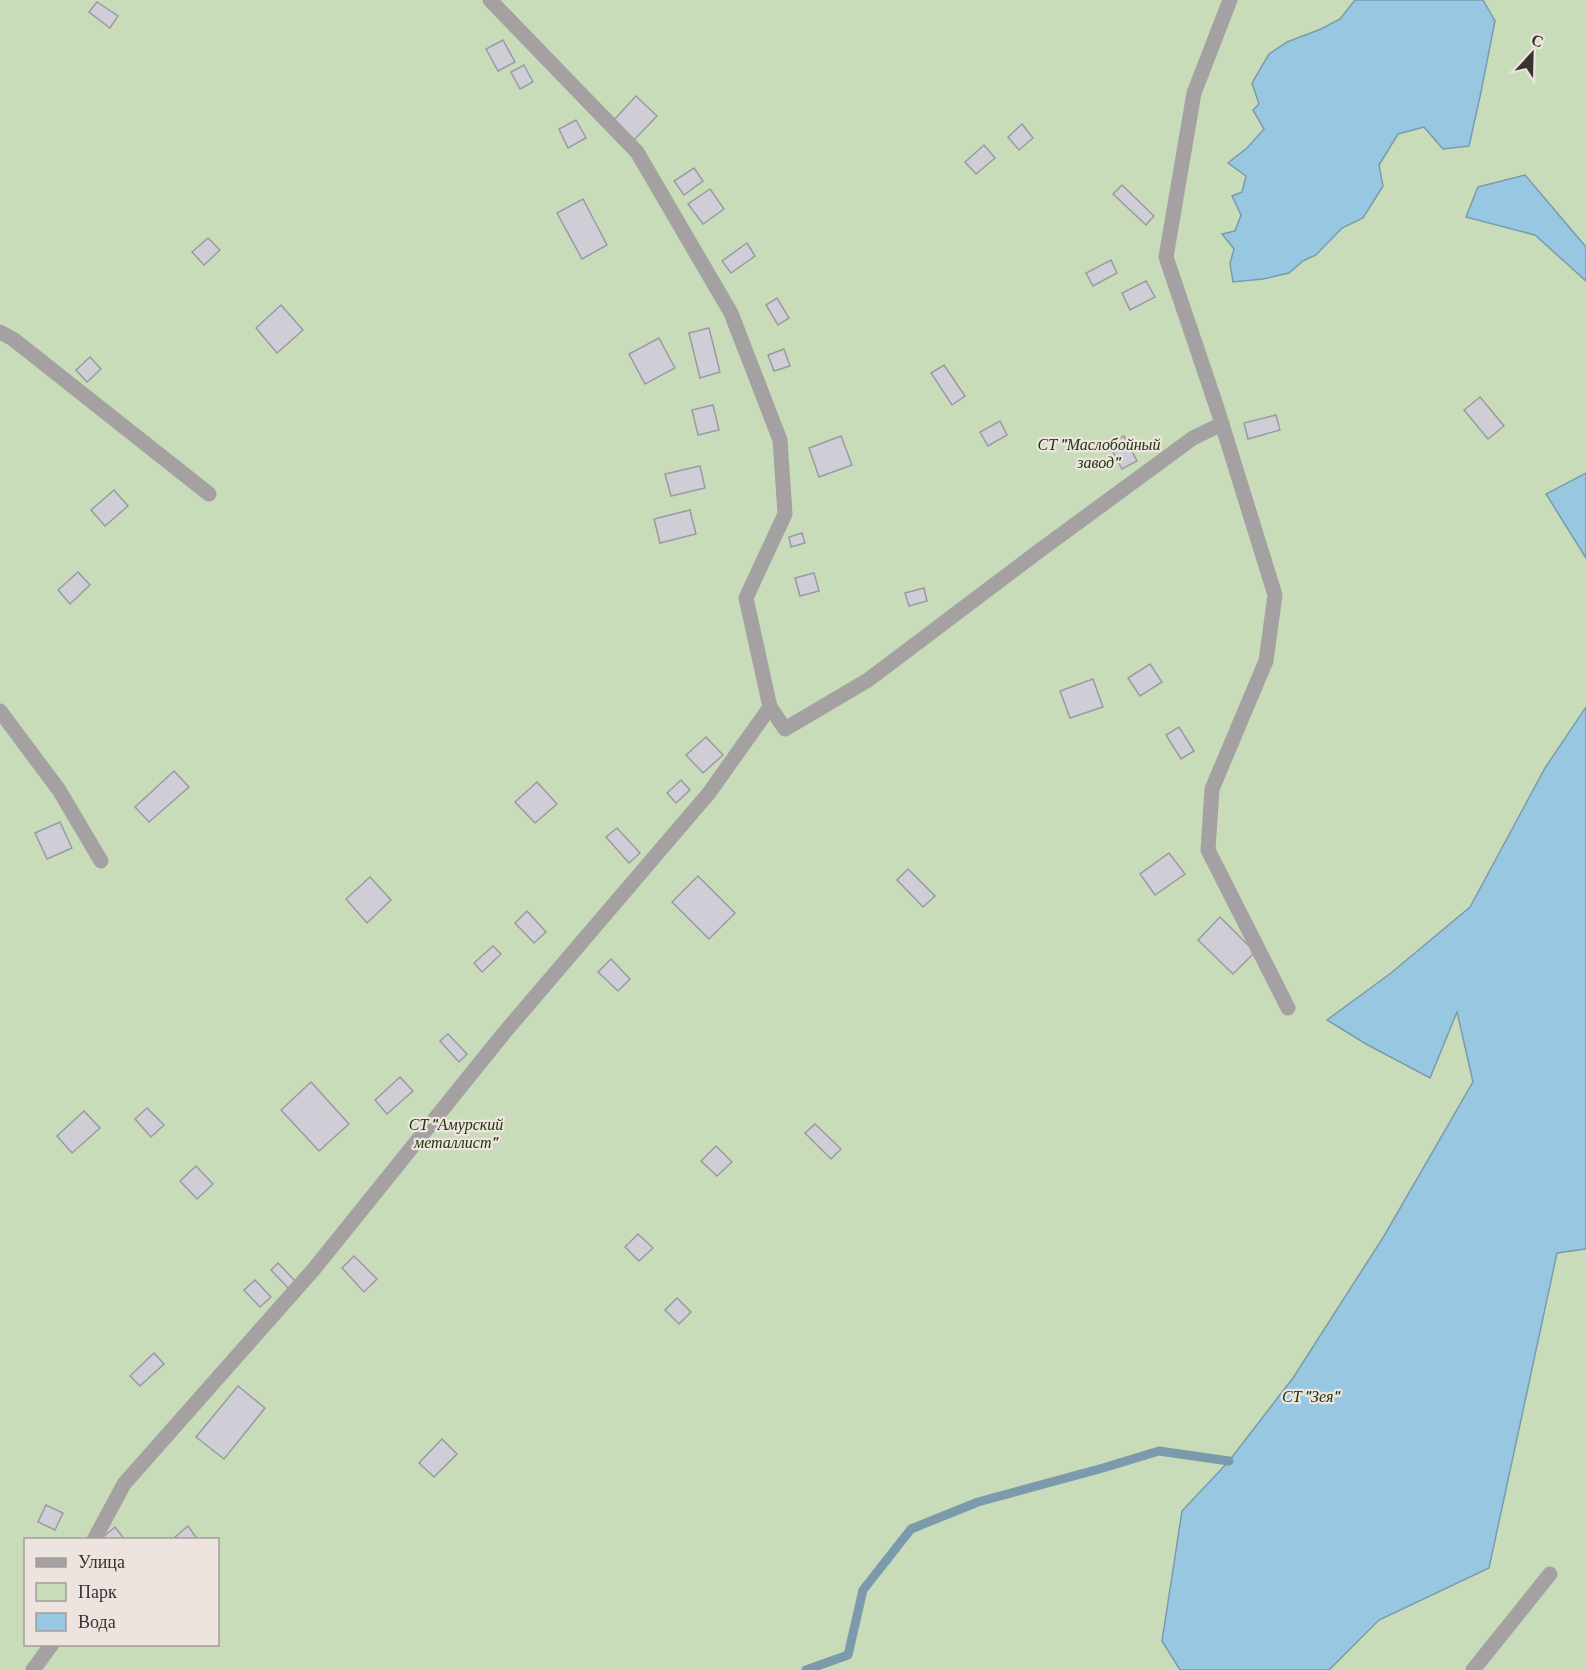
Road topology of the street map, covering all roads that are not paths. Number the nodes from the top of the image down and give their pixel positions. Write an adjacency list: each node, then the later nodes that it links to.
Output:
1 (490, 0): 6 (lane)
2 (1230, 0): 4 (lane)
3 (0, 333): 5 (lane)
4 (1222, 424): 6 (lane); 9 (lane)
5 (209, 494)
6 (770, 707): 10 (lane)
7 (0, 711): 8 (lane)
8 (101, 861)
9 (1288, 1008)
10 (95, 1538)
11 (1550, 1574): 14 (lane)
12 (51, 1646): 13 (lane)
13 (33, 1670)
14 (1473, 1670)

